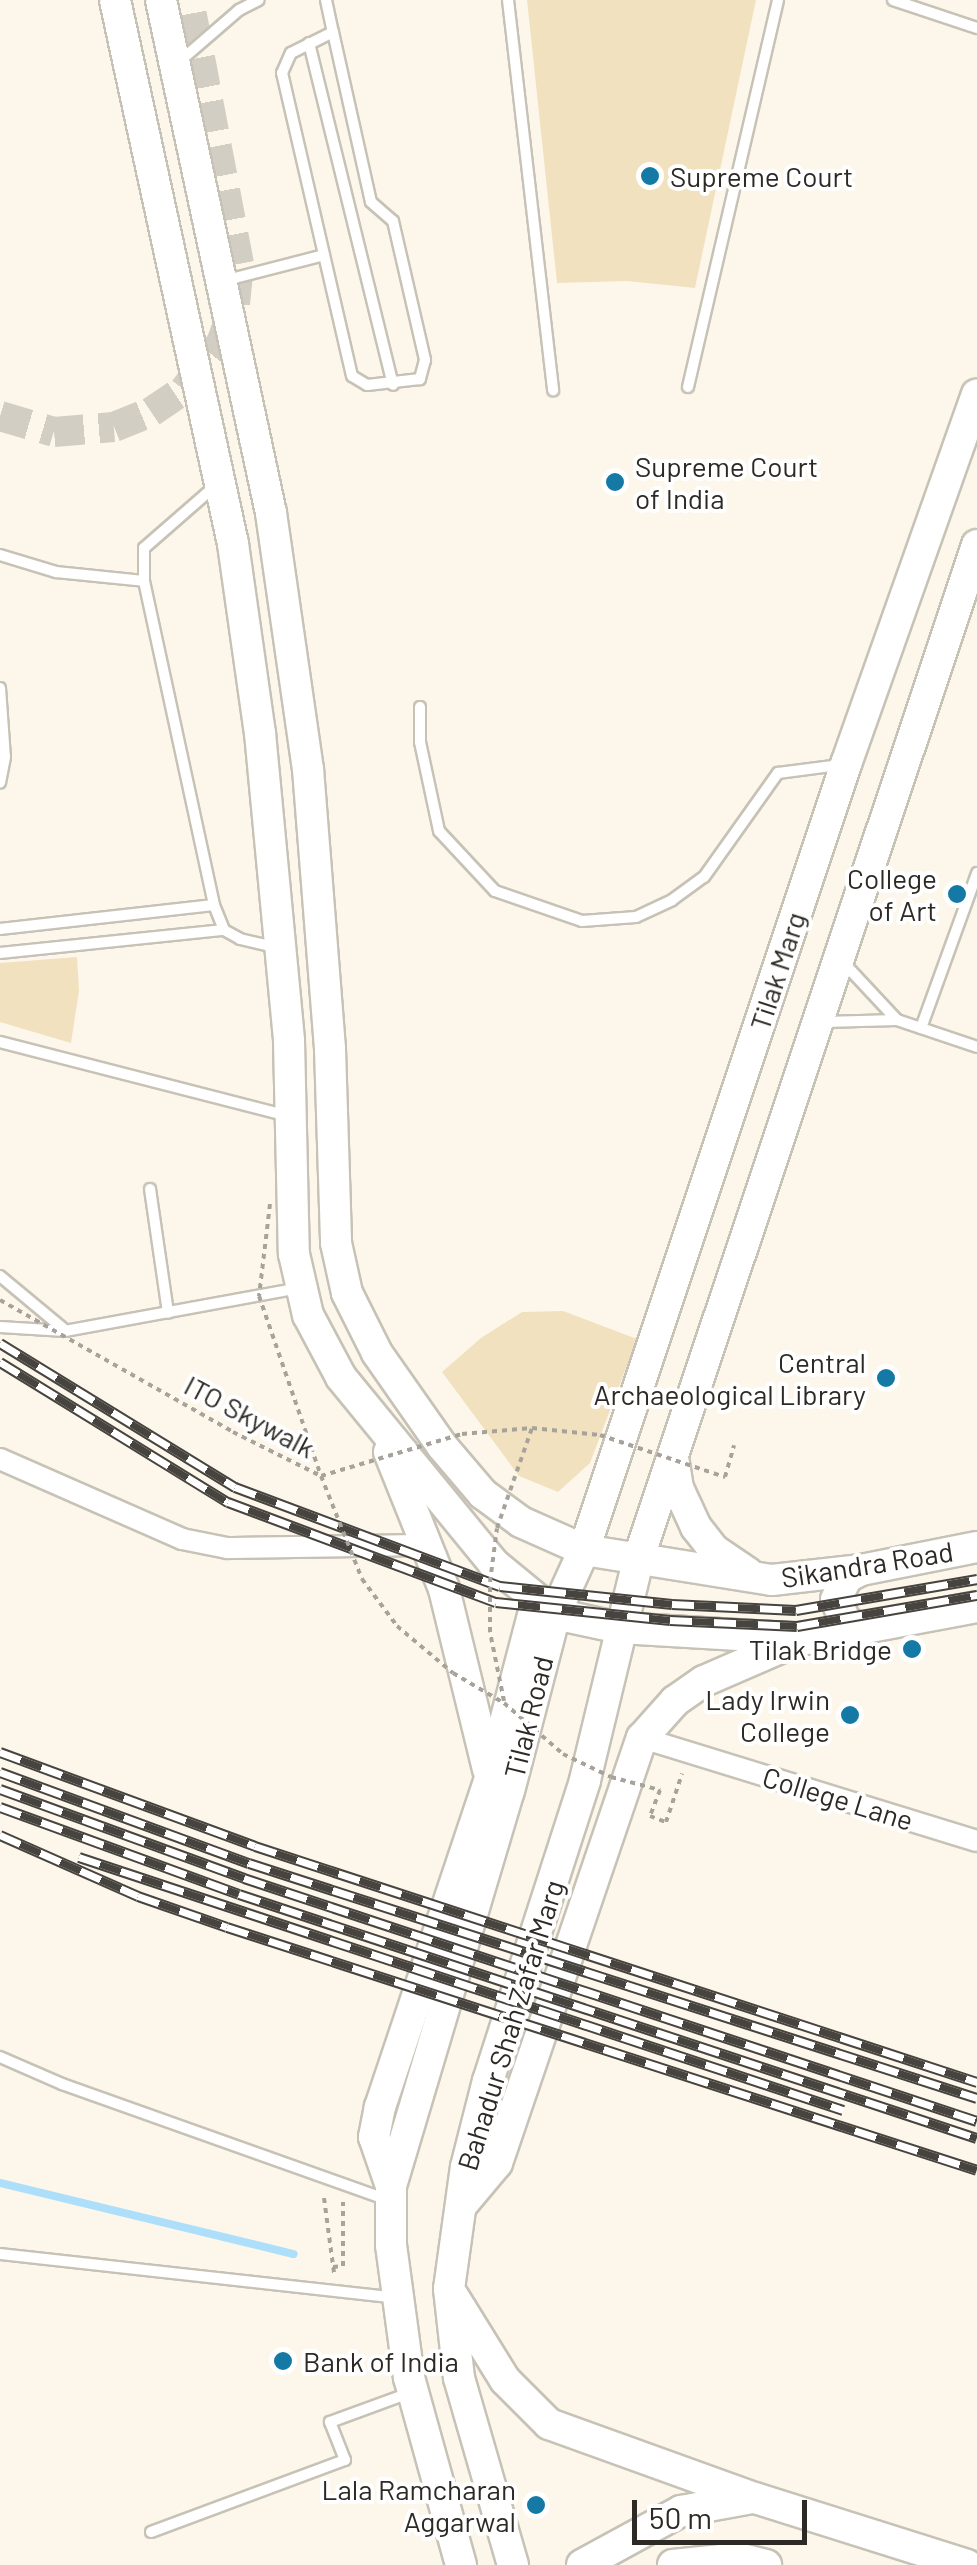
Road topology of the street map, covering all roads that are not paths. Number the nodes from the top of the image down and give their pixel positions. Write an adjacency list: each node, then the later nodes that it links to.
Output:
1 (115, 0): 18 (main road)
2 (162, 0): 11 (main road, Sikandra Road)
3 (258, 0): 11 (lane)
4 (326, 0): 9 (lane)
5 (508, 0): 16 (lane)
6 (778, 0): 15 (lane)
7 (893, 0): 8 (lane)
8 (977, 28)
9 (333, 32): 10 (lane); 14 (lane)
10 (310, 44): 12 (lane); 14 (lane)
11 (176, 65): 13 (main road, Sikandra Road)
12 (324, 255): 13 (lane); 14 (lane)
13 (223, 282): 48 (main road, Sikandra Road)
14 (393, 385)
15 (688, 386)
16 (552, 390)
17 (977, 395): 23 (main road, Tilak Marg)
18 (220, 481): 21 (lane); 33 (main road)
19 (977, 545): 22 (main road, Tilak Marg)
20 (0, 556): 21 (lane)
21 (144, 581): 30 (lane)
22 (969, 597): 24 (main road, Tilak Marg)
23 (894, 630): 24 (main road); 27 (main road, Tilak Marg)
24 (943, 646): 35 (main road, Tilak Marg)
25 (0, 688): 28 (lane)
26 (420, 707): 27 (lane)
27 (846, 764): 55 (main road, Tilak Marg)
28 (0, 783)
29 (977, 873): 38 (lane)
30 (214, 906): 31 (lane); 32 (lane)
31 (0, 929)
32 (224, 930): 33 (lane); 34 (lane)
33 (280, 948): 41 (main road)
34 (0, 953)
35 (839, 958): 36 (lane); 37 (main road, Tilak Marg)
36 (897, 1020): 37 (lane); 38 (lane)
37 (818, 1022): 52 (main road, Tilak Marg)
38 (921, 1028): 40 (lane)
39 (0, 1042): 41 (lane)
40 (977, 1047)
41 (290, 1117): 44 (main road)
42 (150, 1189): 45 (lane)
43 (0, 1276): 47 (lane)
44 (301, 1287): 45 (lane); 49 (main road)
45 (168, 1313): 47 (lane)
46 (0, 1328): 47 (lane)
47 (65, 1330)
48 (380, 1357): 49 (main road); 55 (main road, Sikandra Road)
49 (341, 1378): 50 (main road)
50 (380, 1430): 53 (main road); 59 (main road)
51 (0, 1460): 53 (street)
52 (674, 1460): 56 (main road, Tilak Marg); 58 (main road)
53 (426, 1545): 65 (main road)
54 (977, 1547): 57 (main road, Sikandra Road)
55 (584, 1550): 56 (main road, Sikandra Road); 59 (main road, Tilak Marg)
56 (639, 1558): 58 (main road, Sikandra Road); 62 (main road, Tilak Marg)
57 (862, 1570): 58 (main road, Sikandra Road); 61 (main road)
58 (756, 1578)
59 (546, 1606): 62 (main road); 65 (main road); 70 (main road, Tilak Road)
60 (977, 1608): 61 (main road)
61 (869, 1627): 63 (main road)
62 (620, 1628): 63 (main road); 66 (main road)
63 (806, 1638): 64 (main road)
64 (642, 1738): 67 (main road); 68 (street, College Lane)
65 (490, 1780): 70 (main road)
66 (585, 1780): 67 (main road); 71 (main road, Bahadur Shah Zafar Marg)
67 (621, 1792): 71 (main road)
68 (977, 1841)
69 (0, 2056): 70 (lane)
70 (391, 2194): 74 (main road)
71 (459, 2208): 73 (main road, Bahadur Shah Zafar Marg)
72 (0, 2254): 74 (lane)
73 (448, 2289): 76 (main road); 79 (main road, Bahadur Shah Zafar Marg)
74 (398, 2298): 75 (main road)
75 (413, 2392): 77 (lane); 78 (main road)
76 (756, 2498): 80 (main road); 83 (main road)
77 (151, 2532)
78 (461, 2565)
79 (512, 2565)
80 (582, 2565)
81 (672, 2565): 82 (main road)
82 (766, 2565)
83 (967, 2565)

